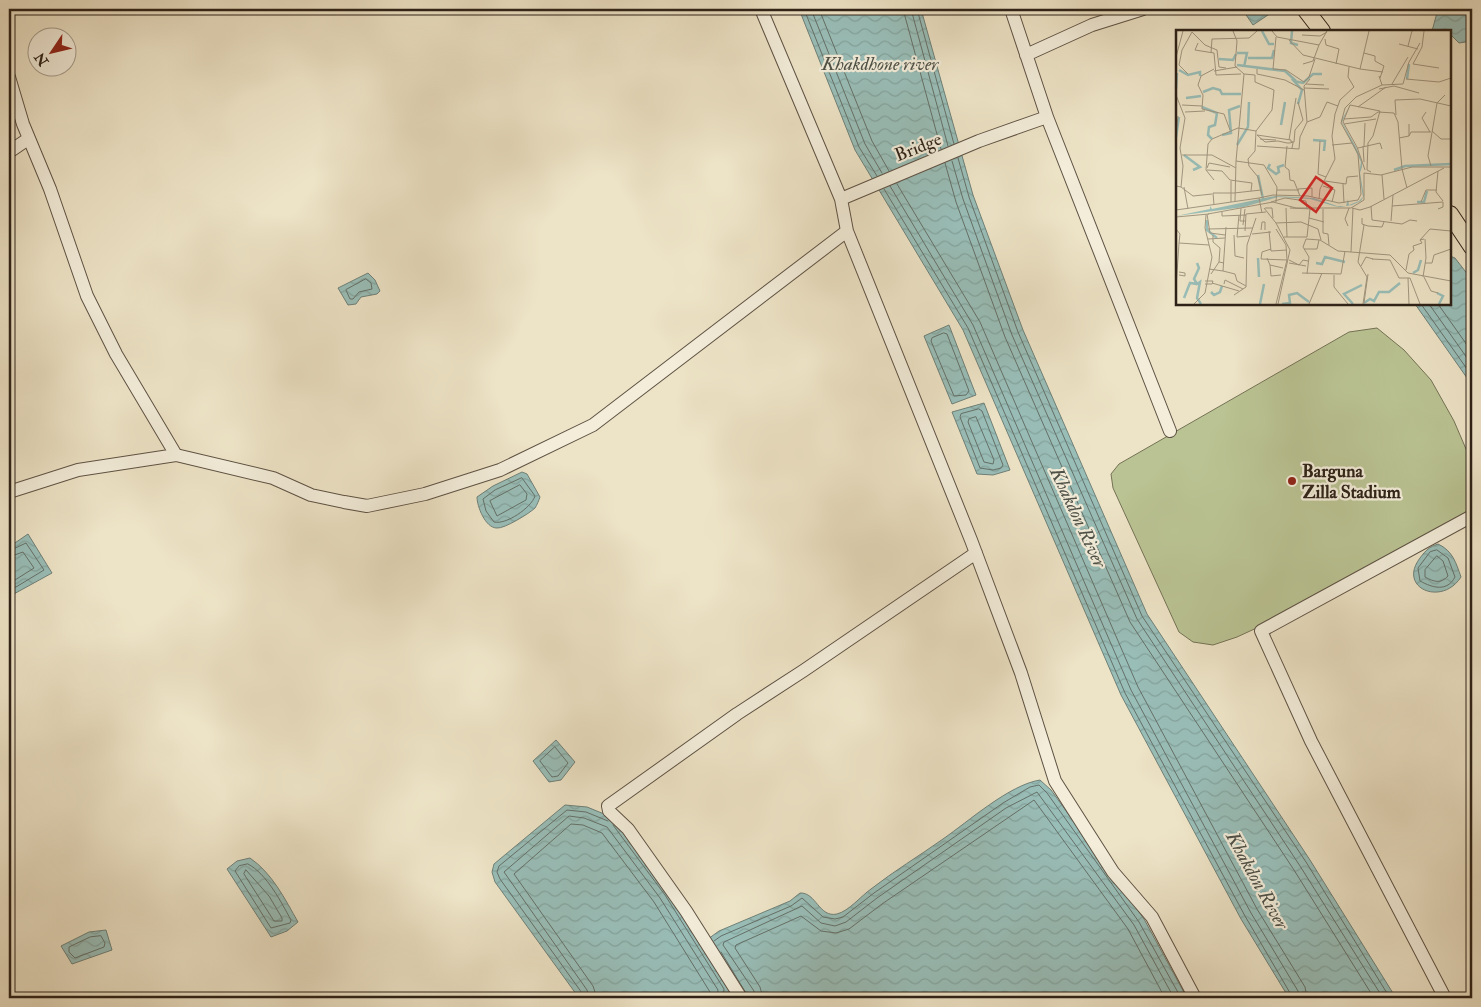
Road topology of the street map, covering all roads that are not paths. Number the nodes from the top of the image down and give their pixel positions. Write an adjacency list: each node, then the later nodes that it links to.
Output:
1 (761, 9): 11 (street)
2 (1011, 9): 6 (street)
3 (1143, 9): 6 (street)
4 (1305, 9): 5 (main road)
5 (1321, 30)
6 (1026, 55): 8 (street)
7 (9, 77): 9 (street)
8 (1047, 117): 11 (street, Bridge); 15 (street)
9 (28, 139): 10 (street); 16 (street)
10 (9, 152)
11 (841, 199): 13 (street)
12 (1451, 216): 14 (main road)
13 (847, 231): 16 (street); 19 (street)
14 (1472, 247)
15 (1170, 431)
16 (176, 455): 17 (street)
17 (9, 492)
18 (1472, 516): 22 (street)
19 (976, 554): 20 (street); 21 (street)
20 (741, 998)
21 (1195, 998)
22 (1445, 998)

